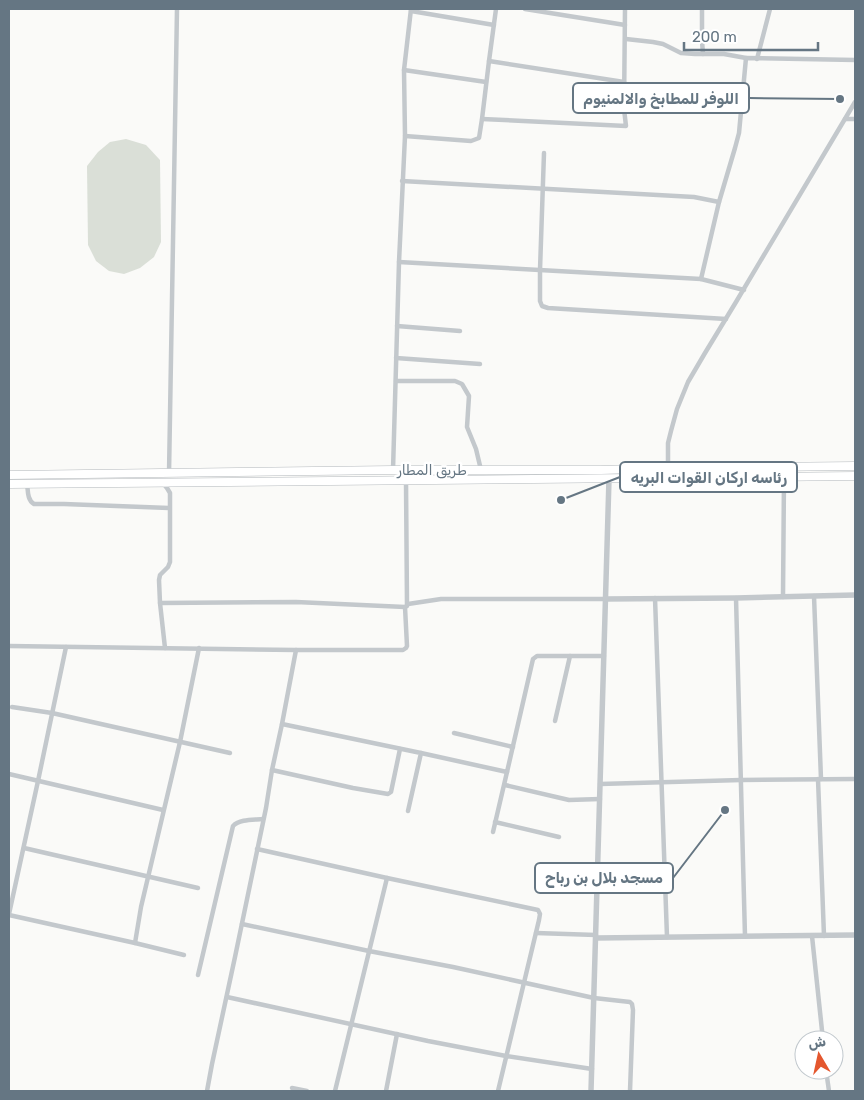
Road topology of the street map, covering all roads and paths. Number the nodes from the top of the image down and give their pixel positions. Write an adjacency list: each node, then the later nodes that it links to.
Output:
1 (177, 9): 42 (street)
2 (496, 9): 8 (street)
3 (525, 9): 9 (street)
4 (625, 9): 9 (street)
5 (702, 9): 11 (street)
6 (770, 9): 13 (street)
7 (411, 10): 8 (street); 16 (street)
8 (494, 25): 15 (street)
9 (625, 26): 10 (street)
10 (626, 39): 11 (street); 18 (street)
11 (703, 54): 12 (street)
12 (746, 58): 13 (street); 27 (street)
13 (757, 59): 14 (street)
14 (855, 60)
15 (489, 61): 17 (street); 18 (street)
16 (404, 70): 17 (street); 23 (street)
17 (486, 82): 20 (street)
18 (624, 82): 20 (street)
19 (855, 102): 22 (street)
20 (482, 119): 23 (street)
21 (855, 119): 22 (street)
22 (845, 120): 31 (street)
23 (405, 136): 25 (street)
24 (544, 153): 26 (street)
25 (402, 181): 26 (street); 28 (street)
26 (543, 188): 27 (street); 29 (street)
27 (720, 202): 30 (street)
28 (399, 262): 29 (street); 33 (street)
29 (540, 270): 30 (street); 32 (street)
30 (701, 279): 31 (street)
31 (744, 290): 32 (street)
32 (726, 319): 39 (street)
33 (397, 326): 34 (street); 35 (street)
34 (460, 331)
35 (396, 358): 36 (street); 37 (street)
36 (480, 364)
37 (396, 381): 40 (street); 41 (street)
38 (855, 466): 39 (highway, طريق المطار)
39 (668, 468): 41 (highway, طريق المطار)
40 (393, 470): 41 (highway, طريق المطار); 42 (highway, طريق المطار)
41 (481, 470)
42 (169, 474): 43 (highway, طريق المطار)
43 (9, 475)
44 (855, 476): 45 (highway, طريق المطار)
45 (784, 477): 46 (highway, طريق المطار); 56 (street)
46 (609, 479): 47 (highway, طريق المطار); 59 (street)
47 (406, 481): 49 (highway, طريق المطار); 61 (street)
48 (163, 483): 49 (highway, طريق المطار); 51 (highway, طريق المطار); 52 (street)
49 (179, 483): 52 (street)
50 (9, 484): 51 (highway, طريق المطار)
51 (27, 484): 53 (street)
52 (170, 493): 53 (street)
53 (169, 508): 60 (street)
54 (855, 595): 55 (street)
55 (814, 596): 56 (street); 82 (street)
56 (783, 597): 58 (street)
57 (655, 598): 58 (street); 59 (street); 86 (street)
58 (736, 598): 84 (street)
59 (605, 599): 61 (street); 68 (street)
60 (160, 602): 61 (street); 64 (street)
61 (406, 606): 66 (street)
62 (9, 646): 63 (street)
63 (66, 647): 64 (street); 70 (street)
64 (165, 648): 65 (street)
65 (199, 648): 66 (street); 74 (street)
66 (296, 650): 72 (street)
67 (570, 656): 68 (street); 71 (street); 75 (street)
68 (604, 656): 87 (street)
69 (12, 707): 70 (street)
70 (52, 714): 74 (street); 85 (street)
71 (555, 721)
72 (282, 724): 76 (street); 79 (street)
73 (454, 733): 75 (street)
74 (180, 742): 77 (street); 90 (street)
75 (513, 747): 80 (street)
76 (400, 749): 78 (street); 79 (street)
77 (230, 753)
78 (421, 753): 80 (street); 91 (street)
79 (272, 770): 92 (street)
80 (507, 772): 88 (street)
81 (9, 774): 85 (street)
82 (819, 779): 83 (street); 84 (street); 106 (street)
83 (855, 779)
84 (741, 780): 86 (street); 104 (street)
85 (38, 781): 90 (street); 96 (street)
86 (662, 782): 87 (street); 109 (street)
87 (600, 784): 89 (street)
88 (505, 785): 89 (street); 93 (street)
89 (600, 799): 108 (street)
90 (163, 810): 98 (street)
91 (408, 811)
92 (263, 819): 97 (street); 113 (street)
93 (495, 822): 94 (street); 95 (street)
94 (493, 832)
95 (559, 837)
96 (24, 848): 98 (street); 101 (street)
97 (257, 849): 99 (street); 102 (street)
98 (148, 876): 100 (street); 110 (street)
99 (387, 878): 103 (street); 111 (street)
100 (198, 888)
101 (9, 915): 110 (street)
102 (242, 924): 111 (street); 115 (street)
103 (536, 933): 108 (street); 114 (street)
104 (745, 936): 105 (street); 109 (street)
105 (812, 936): 106 (street); 118 (street)
106 (824, 936): 107 (street)
107 (855, 936)
108 (596, 937): 109 (street); 116 (street)
109 (666, 937)
110 (135, 943): 112 (street)
111 (369, 951): 114 (street); 117 (street)
112 (184, 955)
113 (198, 975)
114 (524, 982): 116 (street); 120 (street)
115 (226, 997): 117 (street); 123 (street)
116 (594, 998): 121 (street); 129 (street)
117 (351, 1024): 119 (street); 125 (street)
118 (822, 1030)
119 (397, 1034): 120 (street); 126 (street)
120 (506, 1056): 121 (street); 127 (street)
121 (592, 1069): 128 (street)
122 (292, 1088): 124 (street)
123 (207, 1091)
124 (307, 1091)
125 (335, 1091)
126 (386, 1091)
127 (498, 1091)
128 (591, 1091)
129 (630, 1091)

